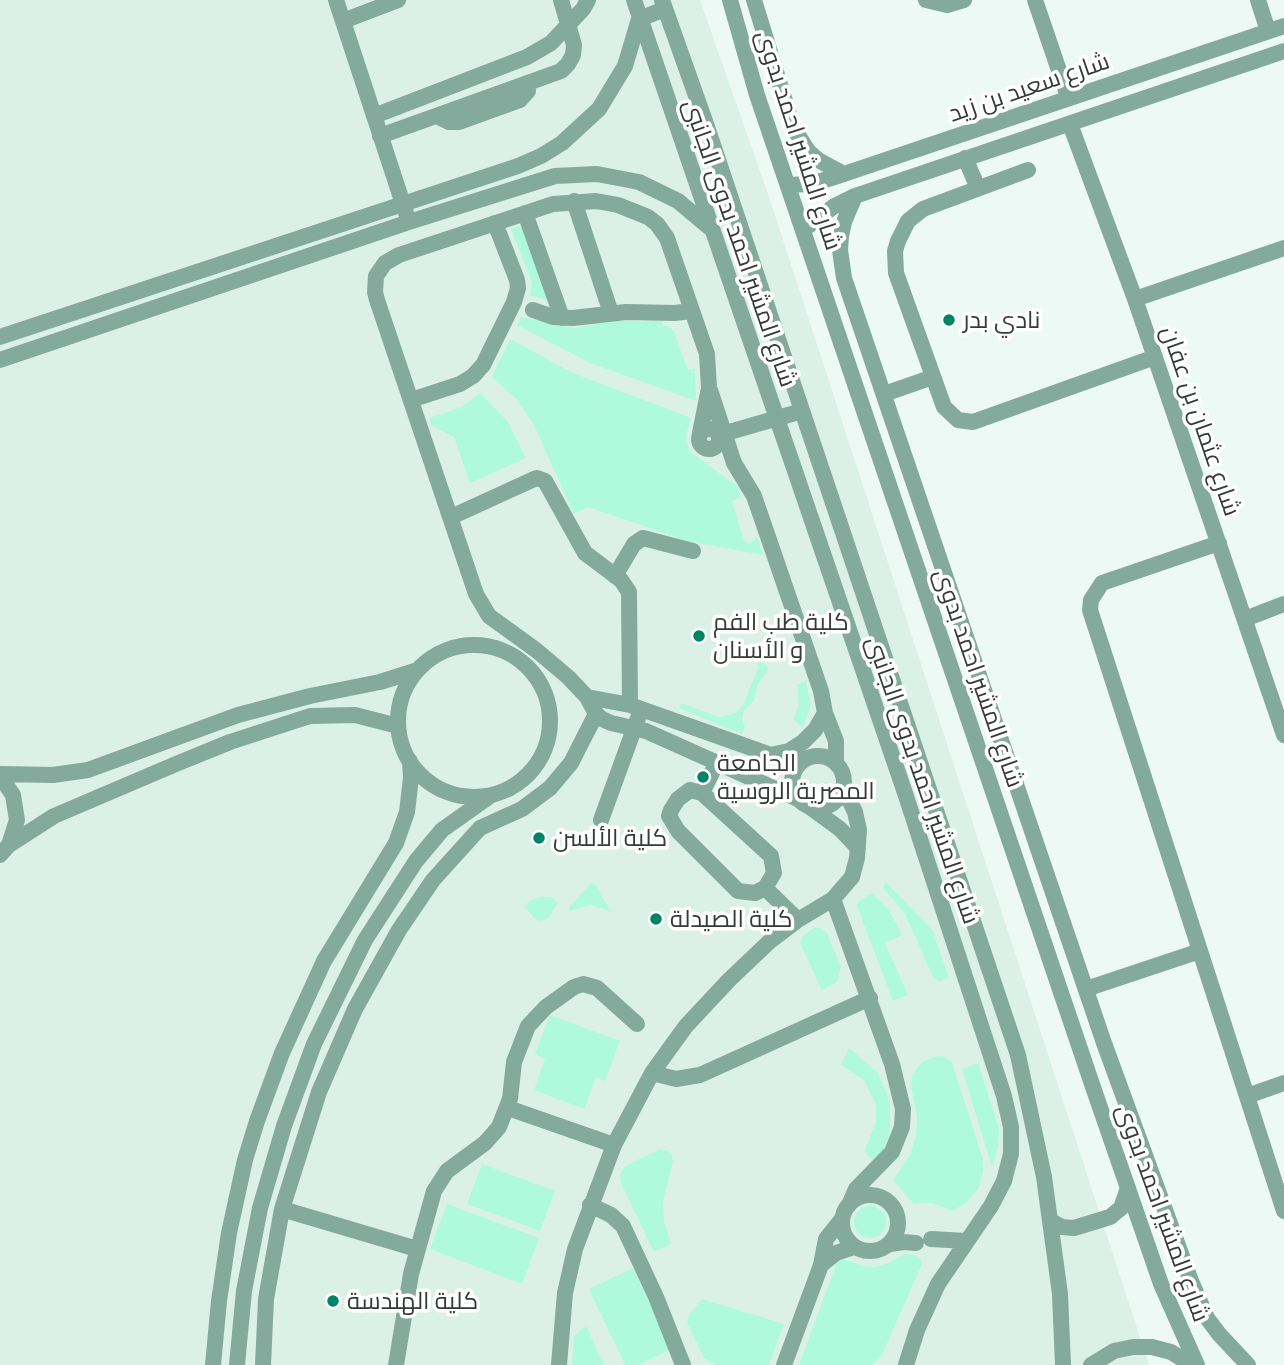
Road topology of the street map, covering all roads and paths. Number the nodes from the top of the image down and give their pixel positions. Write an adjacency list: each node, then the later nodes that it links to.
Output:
1 (336, 0): 14 (street)
2 (398, 0): 14 (street)
3 (561, 0): 15 (street)
4 (588, 0): 15 (street)
5 (634, 0): 13 (street, شارع المشير احمد بدوى الجانبى)
6 (730, 0): 36 (street, شارع المشير احمد بدوى)
7 (754, 0): 35 (street)
8 (926, 0): 9 (street)
9 (964, 0)
10 (1035, 0): 23 (street)
11 (1258, 0): 16 (street)
12 (663, 4): 13 (street); 59 (street)
13 (639, 19): 40 (street); 44 (street, شارع المشير احمد بدوى الجانبى)
14 (343, 21): 27 (street)
15 (568, 25): 18 (street); 20 (street)
16 (1276, 28): 19 (street, شارع سعيد بن زيد)
17 (1284, 51): 24 (street, شارع سعيد بن زيد)
18 (484, 74): 22 (street); 27 (street)
19 (1123, 78): 21 (street, شارع سعيد بن زيد); 24 (street)
20 (527, 83): 22 (street); 28 (street)
21 (1089, 90): 23 (street, شارع سعيد بن زيد); 26 (street)
22 (492, 95): 28 (street)
23 (1068, 97): 25 (street, شارع سعيد بن زيد)
24 (1132, 103): 26 (street, شارع سعيد بن زيد)
25 (1047, 104): 29 (street, شارع سعيد بن زيد); 30 (street, شارع عثمان بن عفان)
26 (1098, 114): 30 (street, شارع سعيد بن زيد)
27 (374, 116): 31 (street)
28 (437, 116): 31 (street)
29 (1006, 119): 32 (street); 35 (street, شارع سعيد بن زيد)
30 (1063, 126): 32 (street, شارع سعيد بن زيد); 47 (street, شارع عثمان بن عفان)
31 (380, 136): 40 (street)
32 (1013, 142): 33 (street, شارع سعيد بن زيد)
33 (965, 158): 37 (street); 38 (street, شارع سعيد بن زيد)
34 (1028, 170): 37 (street)
35 (844, 174): 36 (street, شارع سعيد بن زيد)
36 (789, 185): 45 (street, شارع المشير احمد بدوى)
37 (978, 188): 55 (street)
38 (855, 197): 45 (street, شارع سعيد بن زيد); 57 (street)
39 (574, 201): 41 (street); 49 (street); 50 (street)
40 (402, 203): 42 (street); 52 (street)
41 (525, 213): 43 (street); 51 (street)
42 (409, 222): 44 (street); 54 (street)
43 (495, 223): 58 (street); 58 (street)
44 (711, 228): 60 (street, شارع المشير احمد بدوى الجانبى)
45 (803, 230): 97 (street, شارع المشير احمد بدوى)
46 (1284, 248): 47 (street)
47 (1135, 299): 53 (street, شارع عثمان بن عفان)
48 (533, 310): 51 (street)
49 (691, 311): 50 (street); 56 (street)
50 (611, 313): 51 (street)
51 (562, 318)
52 (0, 338)
53 (1155, 357): 55 (street); 66 (street, شارع عثمان بن عفان)
54 (0, 360)
55 (933, 377): 57 (street)
56 (709, 388): 61 (street); 62 (street)
57 (884, 394): 96 (street)
58 (411, 400): 65 (street)
59 (802, 411): 60 (street); 84 (street)
60 (776, 419): 62 (street); 87 (street, شارع المشير احمد بدوى الجانبى)
61 (700, 433): 62 (street); 63 (street)
62 (722, 435): 63 (street); 64 (street)
63 (706, 449): 64 (street)
64 (738, 471): 74 (street)
65 (451, 517): 68 (street); 72 (street)
66 (1219, 543): 70 (street, شارع عثمان بن عفان); 98 (street)
67 (693, 551): 68 (street)
68 (615, 576): 73 (street)
69 (1284, 604): 70 (street)
70 (1245, 619): 78 (street, شارع عثمان بن عفان)
71 (418, 670): 76 (street); 83 (street); 88 (street)
72 (587, 697): 73 (street); 75 (street)
73 (636, 707): 77 (street); 79 (street)
74 (825, 713): 79 (street); 82 (street)
75 (596, 714): 77 (street); 115 (street)
76 (398, 726): 80 (street); 92 (street)
77 (635, 727): 81 (street); 90 (street)
78 (1284, 735)
79 (801, 754): 82 (street); 89 (street)
80 (410, 761): 88 (street); 130 (street)
81 (717, 762): 86 (street); 89 (street)
82 (836, 764): 85 (street)
83 (0, 775): 92 (street)
84 (928, 785): 87 (street); 106 (street)
85 (843, 787): 89 (street); 91 (street)
86 (702, 793): 93 (street); 93 (street)
87 (905, 793): 107 (street, شارع المشير احمد بدوى الجانبى)
88 (491, 796): 131 (street)
89 (804, 803): 91 (street)
90 (601, 820)
91 (858, 848): 94 (street)
92 (4, 850)
93 (765, 888): 95 (street)
94 (833, 899): 95 (street); 100 (street)
95 (798, 920): 104 (street)
96 (1063, 924): 97 (street); 99 (street)
97 (1042, 934): 103 (street, شارع المشير احمد بدوى)
98 (1200, 951): 99 (street); 108 (street)
99 (1086, 989): 102 (street)
100 (870, 998): 104 (street); 111 (street)
101 (637, 1024): 109 (street)
102 (1104, 1043): 103 (street); 127 (street)
103 (1082, 1053): 112 (street, شارع المشير احمد بدوى)
104 (652, 1073): 110 (street)
105 (1284, 1083): 108 (street)
106 (1027, 1091): 107 (street); 118 (street)
107 (1004, 1096): 121 (street, شارع المشير احمد بدوى الجانبى)
108 (1247, 1096): 117 (street)
109 (508, 1108): 110 (street); 124 (street)
110 (614, 1145): 114 (street)
111 (886, 1160): 113 (street); 116 (street)
112 (1128, 1188): 118 (street); 128 (street, شارع المشير احمد بدوى)
113 (884, 1198): 116 (street); 119 (street)
114 (590, 1205): 134 (street); 135 (street)
115 (282, 1209): 124 (street); 132 (street)
116 (846, 1212): 123 (street); 125 (street)
117 (1284, 1212)
118 (1051, 1221): 137 (street)
119 (899, 1222): 120 (street); 122 (street)
120 (923, 1241): 121 (street); 122 (street); 126 (street)
121 (966, 1241): 126 (street, شارع المشير احمد بدوى الجانبى)
122 (890, 1244): 123 (street)
123 (855, 1247): 125 (street)
124 (417, 1249): 133 (street)
125 (821, 1265): 136 (street)
126 (947, 1269): 129 (street, شارع المشير احمد بدوى الجانبى)
127 (1188, 1273): 128 (street); 141 (street)
128 (1161, 1284): 140 (street, شارع المشير احمد بدوى)
129 (905, 1364)
130 (214, 1365)
131 (237, 1365)
132 (262, 1365)
133 (396, 1365)
134 (559, 1365)
135 (683, 1365)
136 (784, 1365)
137 (1063, 1365)
138 (1091, 1365): 139 (street)
139 (1192, 1365)
140 (1198, 1365)
141 (1248, 1365)

